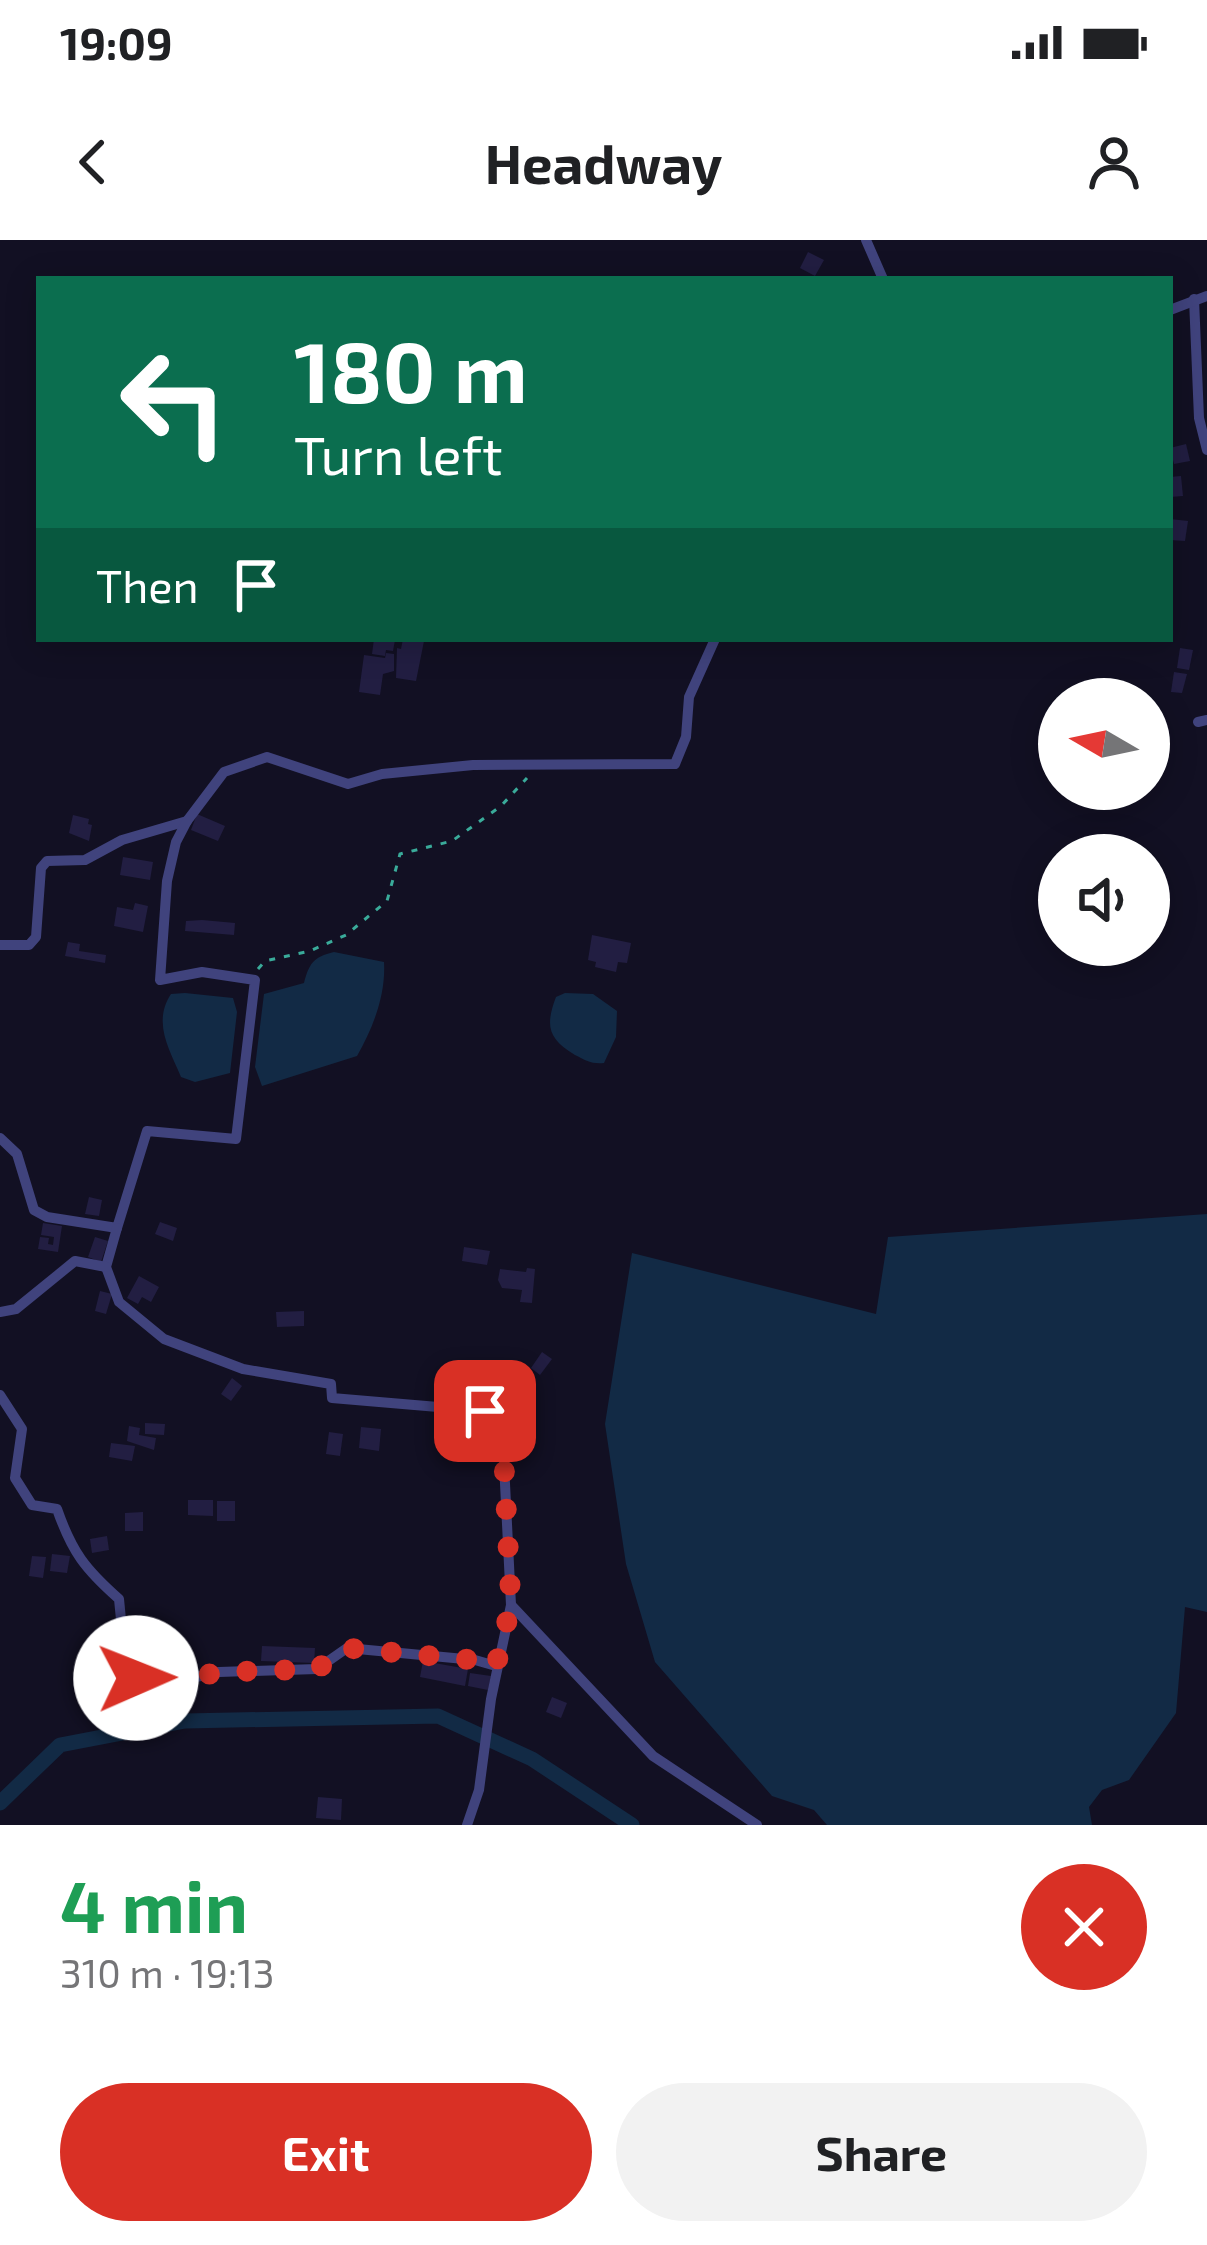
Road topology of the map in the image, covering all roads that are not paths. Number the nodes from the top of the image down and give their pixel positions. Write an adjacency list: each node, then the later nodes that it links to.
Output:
1 (866, 240): 2 (street)
2 (882, 276)
3 (1200, 298): 4 (street)
4 (1207, 450)
5 (714, 642): 6 (street)
6 (187, 821): 7 (street); 9 (street)
7 (0, 945)
8 (0, 1138): 9 (street)
9 (117, 1228): 10 (street)
10 (106, 1267): 11 (street); 13 (street)
11 (0, 1312)
12 (0, 1395): 14 (street)
13 (511, 1605): 14 (street); 16 (street)
14 (496, 1666): 15 (street)
15 (467, 1825)
16 (757, 1825)

